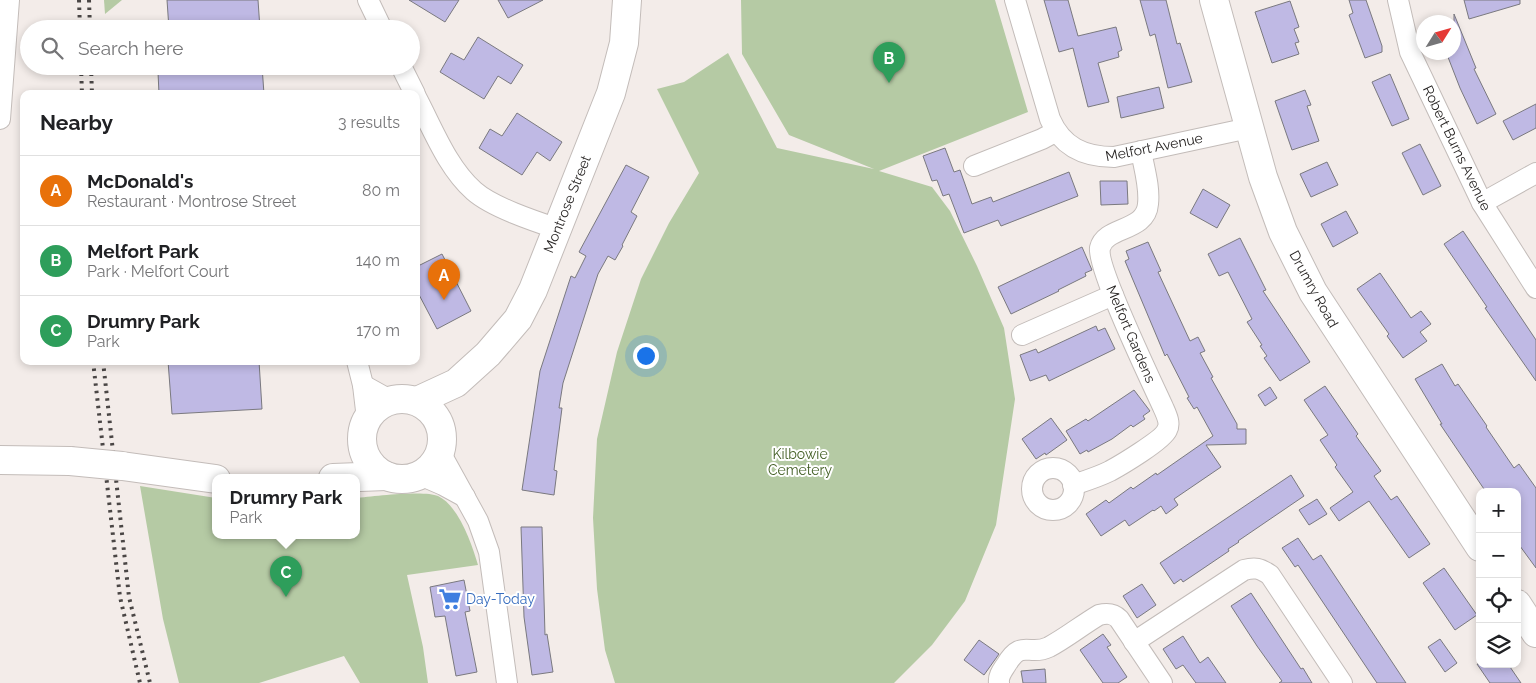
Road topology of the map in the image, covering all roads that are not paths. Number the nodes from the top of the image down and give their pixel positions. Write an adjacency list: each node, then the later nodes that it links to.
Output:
1 (9, 0): 11 (street)
2 (368, 0): 7 (street)
3 (627, 0): 18 (street, Montrose Street)
4 (1015, 0): 13 (street, Melfort Avenue)
5 (1214, 0): 12 (street, Drumry Road)
6 (1398, 0): 17 (street, Robert Burns Avenue)
7 (378, 20)
8 (405, 75): 9 (street)
9 (412, 90)
10 (420, 105): 18 (street)
11 (0, 110)
12 (1249, 128): 14 (street, Melfort Avenue); 36 (street, Drumry Road)
13 (1055, 132): 14 (street, Melfort Avenue); 15 (street)
14 (1141, 151): 20 (street, Melfort Gardens)
15 (974, 166)
16 (1536, 174): 17 (street)
17 (1482, 202): 19 (street, Robert Burns Avenue)
18 (558, 229): 23 (street, Montrose Street)
19 (1536, 288)
20 (1113, 295): 21 (street); 34 (street, Melfort Gardens)
21 (1022, 335)
22 (358, 365): 24 (street)
23 (456, 383): 25 (street, Montrose Street); 27 (street, Montrose Street)
24 (363, 384): 25 (street); 26 (street)
25 (404, 400): 26 (street); 27 (street)
26 (364, 432): 29 (street); 31 (street)
27 (441, 439): 30 (street); 35 (street)
28 (0, 460): 33 (street, bridge)
29 (338, 474)
30 (420, 475): 31 (street); 35 (street)
31 (386, 476): 32 (street)
32 (360, 477)
33 (212, 478)
34 (1073, 485)
35 (466, 498): 40 (street)
36 (1476, 541)
37 (1521, 610): 38 (street)
38 (1536, 633)
39 (1134, 642): 41 (street); 42 (street); 43 (street)
40 (507, 683)
41 (999, 683)
42 (1162, 683)
43 (1342, 683)

